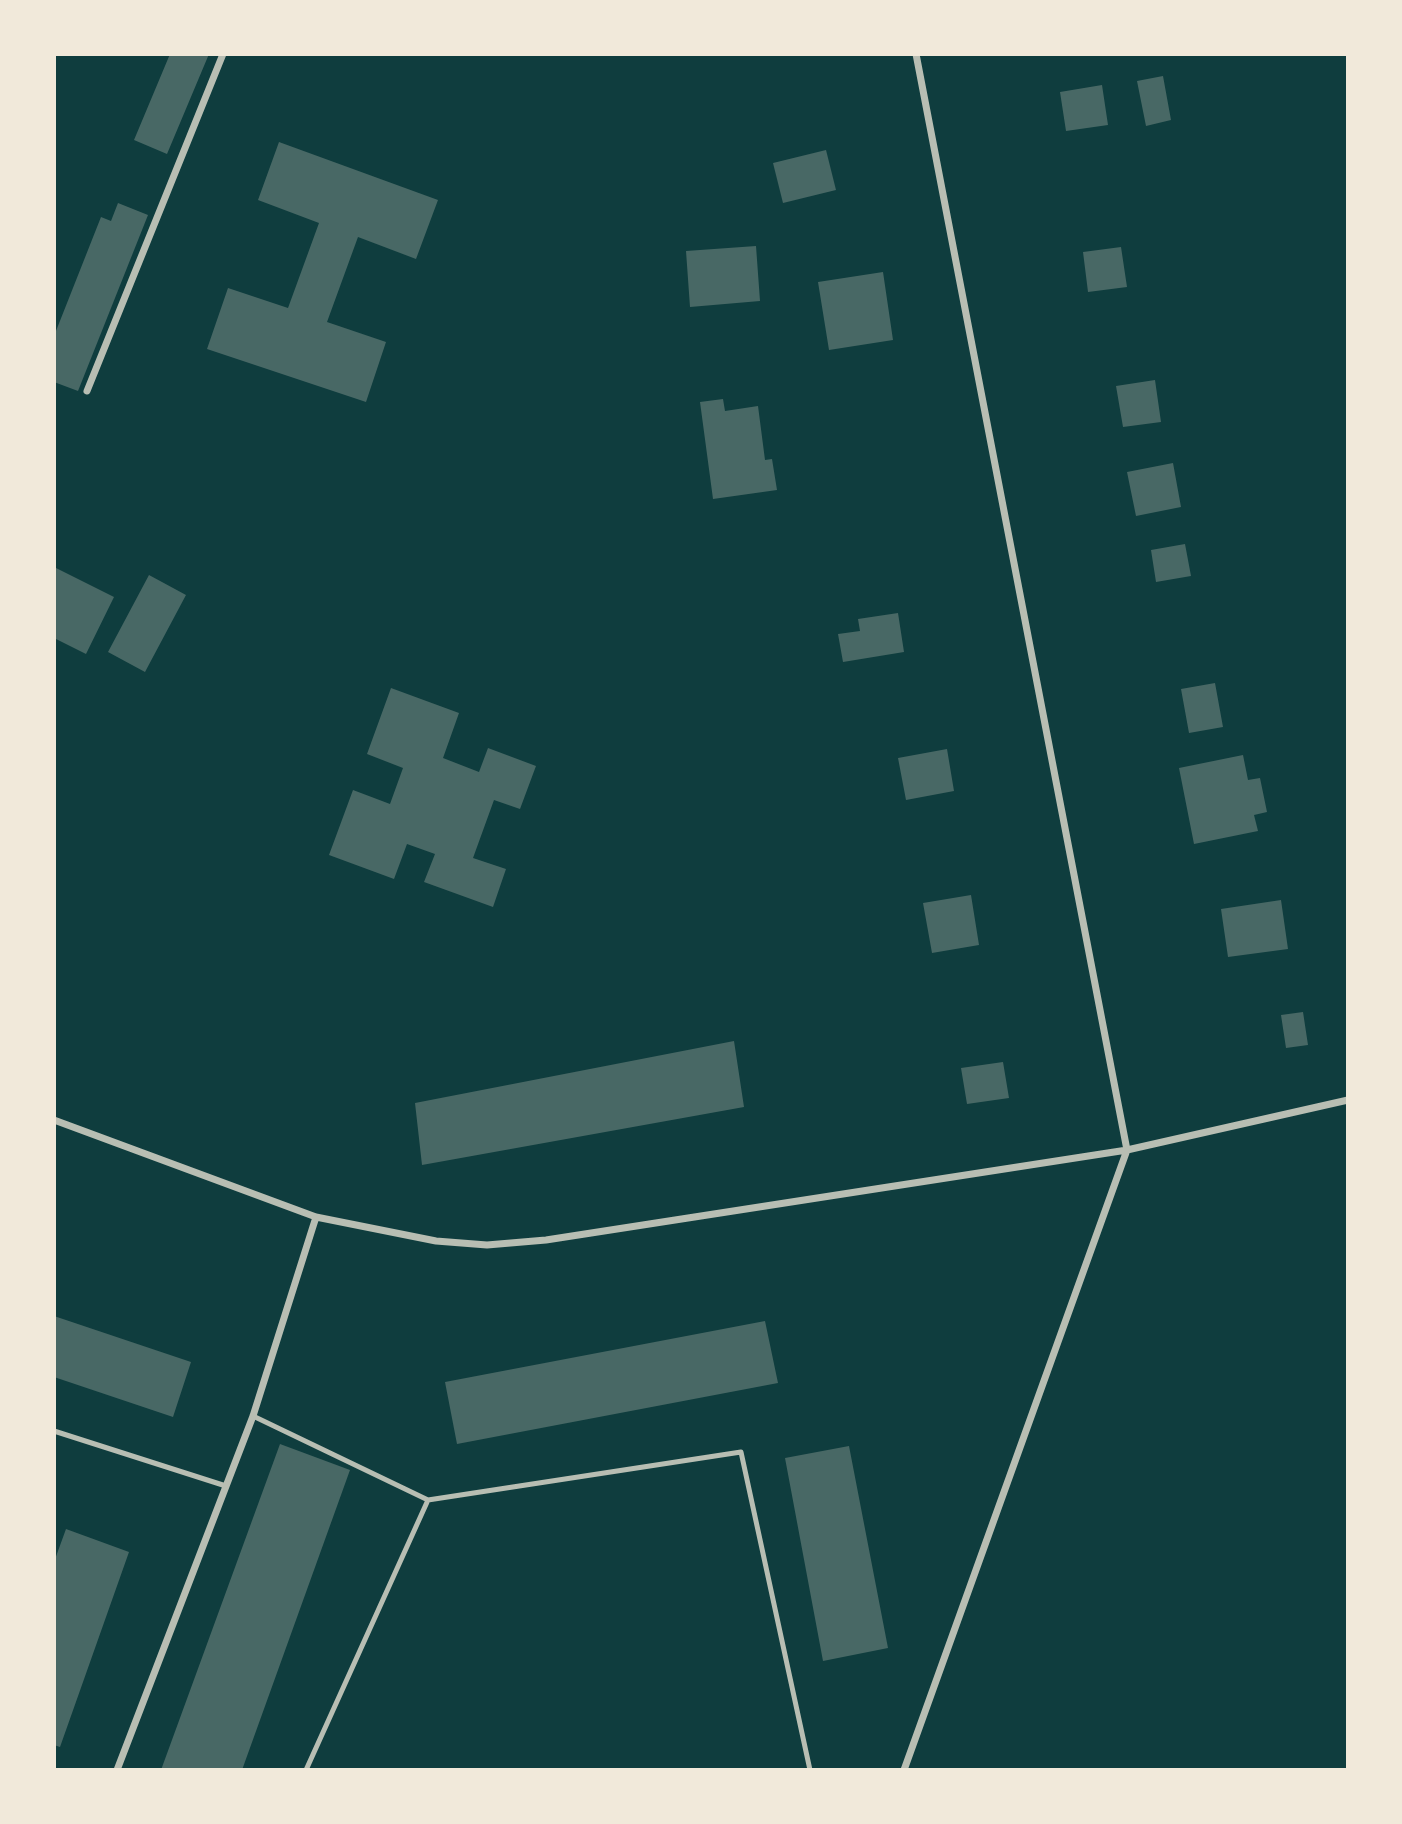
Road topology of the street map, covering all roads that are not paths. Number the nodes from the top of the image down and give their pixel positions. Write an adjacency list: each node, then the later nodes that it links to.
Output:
1 (223, 54): 3 (street)
2 (916, 54): 6 (street)
3 (87, 391)
4 (1348, 1100): 6 (street)
5 (54, 1120): 7 (street)
6 (1127, 1150): 7 (street); 15 (street)
7 (316, 1217): 8 (street)
8 (253, 1416): 10 (street); 11 (lane)
9 (54, 1431): 10 (lane)
10 (226, 1486): 12 (street)
11 (428, 1500): 13 (lane); 14 (lane)
12 (117, 1770)
13 (306, 1770)
14 (810, 1770)
15 (904, 1770)

